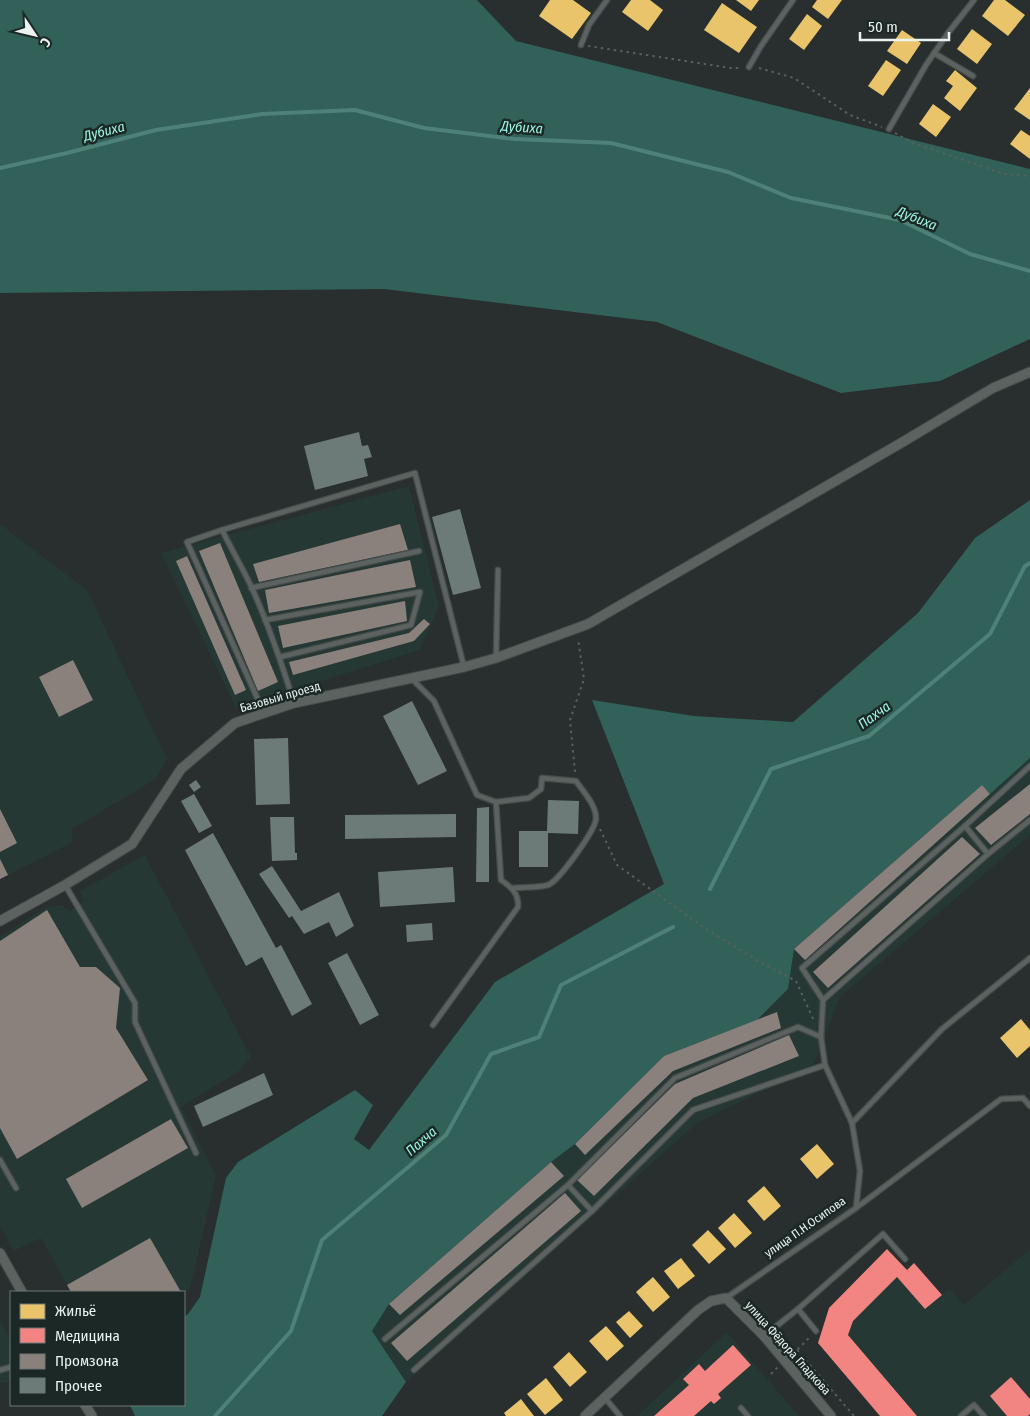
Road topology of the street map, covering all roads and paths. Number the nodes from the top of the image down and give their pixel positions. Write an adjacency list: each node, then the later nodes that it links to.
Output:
1 (606, 0): 4 (lane)
2 (793, 0): 6 (lane)
3 (974, 0): 5 (lane)
4 (581, 45): 6 (path)
5 (934, 53): 7 (lane); 8 (lane)
6 (749, 67): 8 (path)
7 (973, 76)
8 (889, 129): 9 (path)
9 (1030, 176)
10 (1030, 372): 16 (street, Базовый проезд)
11 (222, 530): 14 (lane); 19 (lane); 22 (lane)
12 (418, 552): 14 (lane)
13 (498, 570): 18 (lane)
14 (252, 588): 15 (lane)
15 (265, 620): 17 (lane); 17 (lane)
16 (576, 630): 18 (street, Базовый проезд); 24 (path)
17 (280, 657): 21 (lane)
18 (496, 658): 19 (street, Базовый проезд)
19 (464, 667): 20 (street, Базовый проезд)
20 (410, 677): 21 (street, Базовый проезд); 25 (lane)
21 (294, 703): 22 (street, Базовый проезд)
22 (264, 713): 30 (street, Базовый проезд)
23 (1030, 766): 28 (lane)
24 (576, 781): 25 (lane); 26 (lane)
25 (496, 802): 31 (lane)
26 (596, 818): 31 (lane); 35 (path)
27 (1030, 820): 29 (lane)
28 (964, 826): 29 (lane); 34 (lane)
29 (988, 854): 34 (lane)
30 (66, 885): 32 (street, Базовый проезд); 41 (lane)
31 (512, 888): 36 (lane)
32 (0, 921)
33 (1030, 958): 40 (lane)
34 (824, 1000): 37 (lane, улица П.Н.Осипова)
35 (814, 1021)
36 (433, 1025)
37 (821, 1037): 38 (lane, улица П.Н.Осипова); 43 (lane)
38 (825, 1065): 40 (lane, улица П.Н.Осипова); 46 (lane)
39 (1030, 1106): 45 (lane)
40 (852, 1123): 45 (lane, улица П.Н.Осипова)
41 (196, 1153)
42 (0, 1160): 44 (lane)
43 (568, 1185): 46 (lane); 54 (lane)
44 (16, 1188)
45 (856, 1208): 50 (lane, улица П.Н.Осипова)
46 (592, 1211): 57 (lane)
47 (0, 1253): 49 (street)
48 (905, 1259): 51 (lane)
49 (21, 1291)
50 (726, 1298): 53 (street, улица Фёдора Гладкова); 59 (street, улица П.Н.Осипова)
51 (798, 1309): 52 (lane); 53 (lane)
52 (816, 1331): 55 (path)
53 (764, 1336): 56 (street, улица Фёдора Гладкова)
54 (385, 1339)
55 (797, 1350): 56 (path); 65 (path)
56 (784, 1361): 58 (path); 64 (street, улица Фёдора Гладкова)
57 (414, 1370)
58 (771, 1374)
59 (604, 1398): 61 (street, улица П.Н.Осипова); 62 (lane)
60 (740, 1408): 63 (lane)
61 (584, 1416)
62 (620, 1416)
63 (748, 1416)
64 (831, 1416)
65 (854, 1416)
66 (961, 1416): 67 (lane)
67 (984, 1416)

